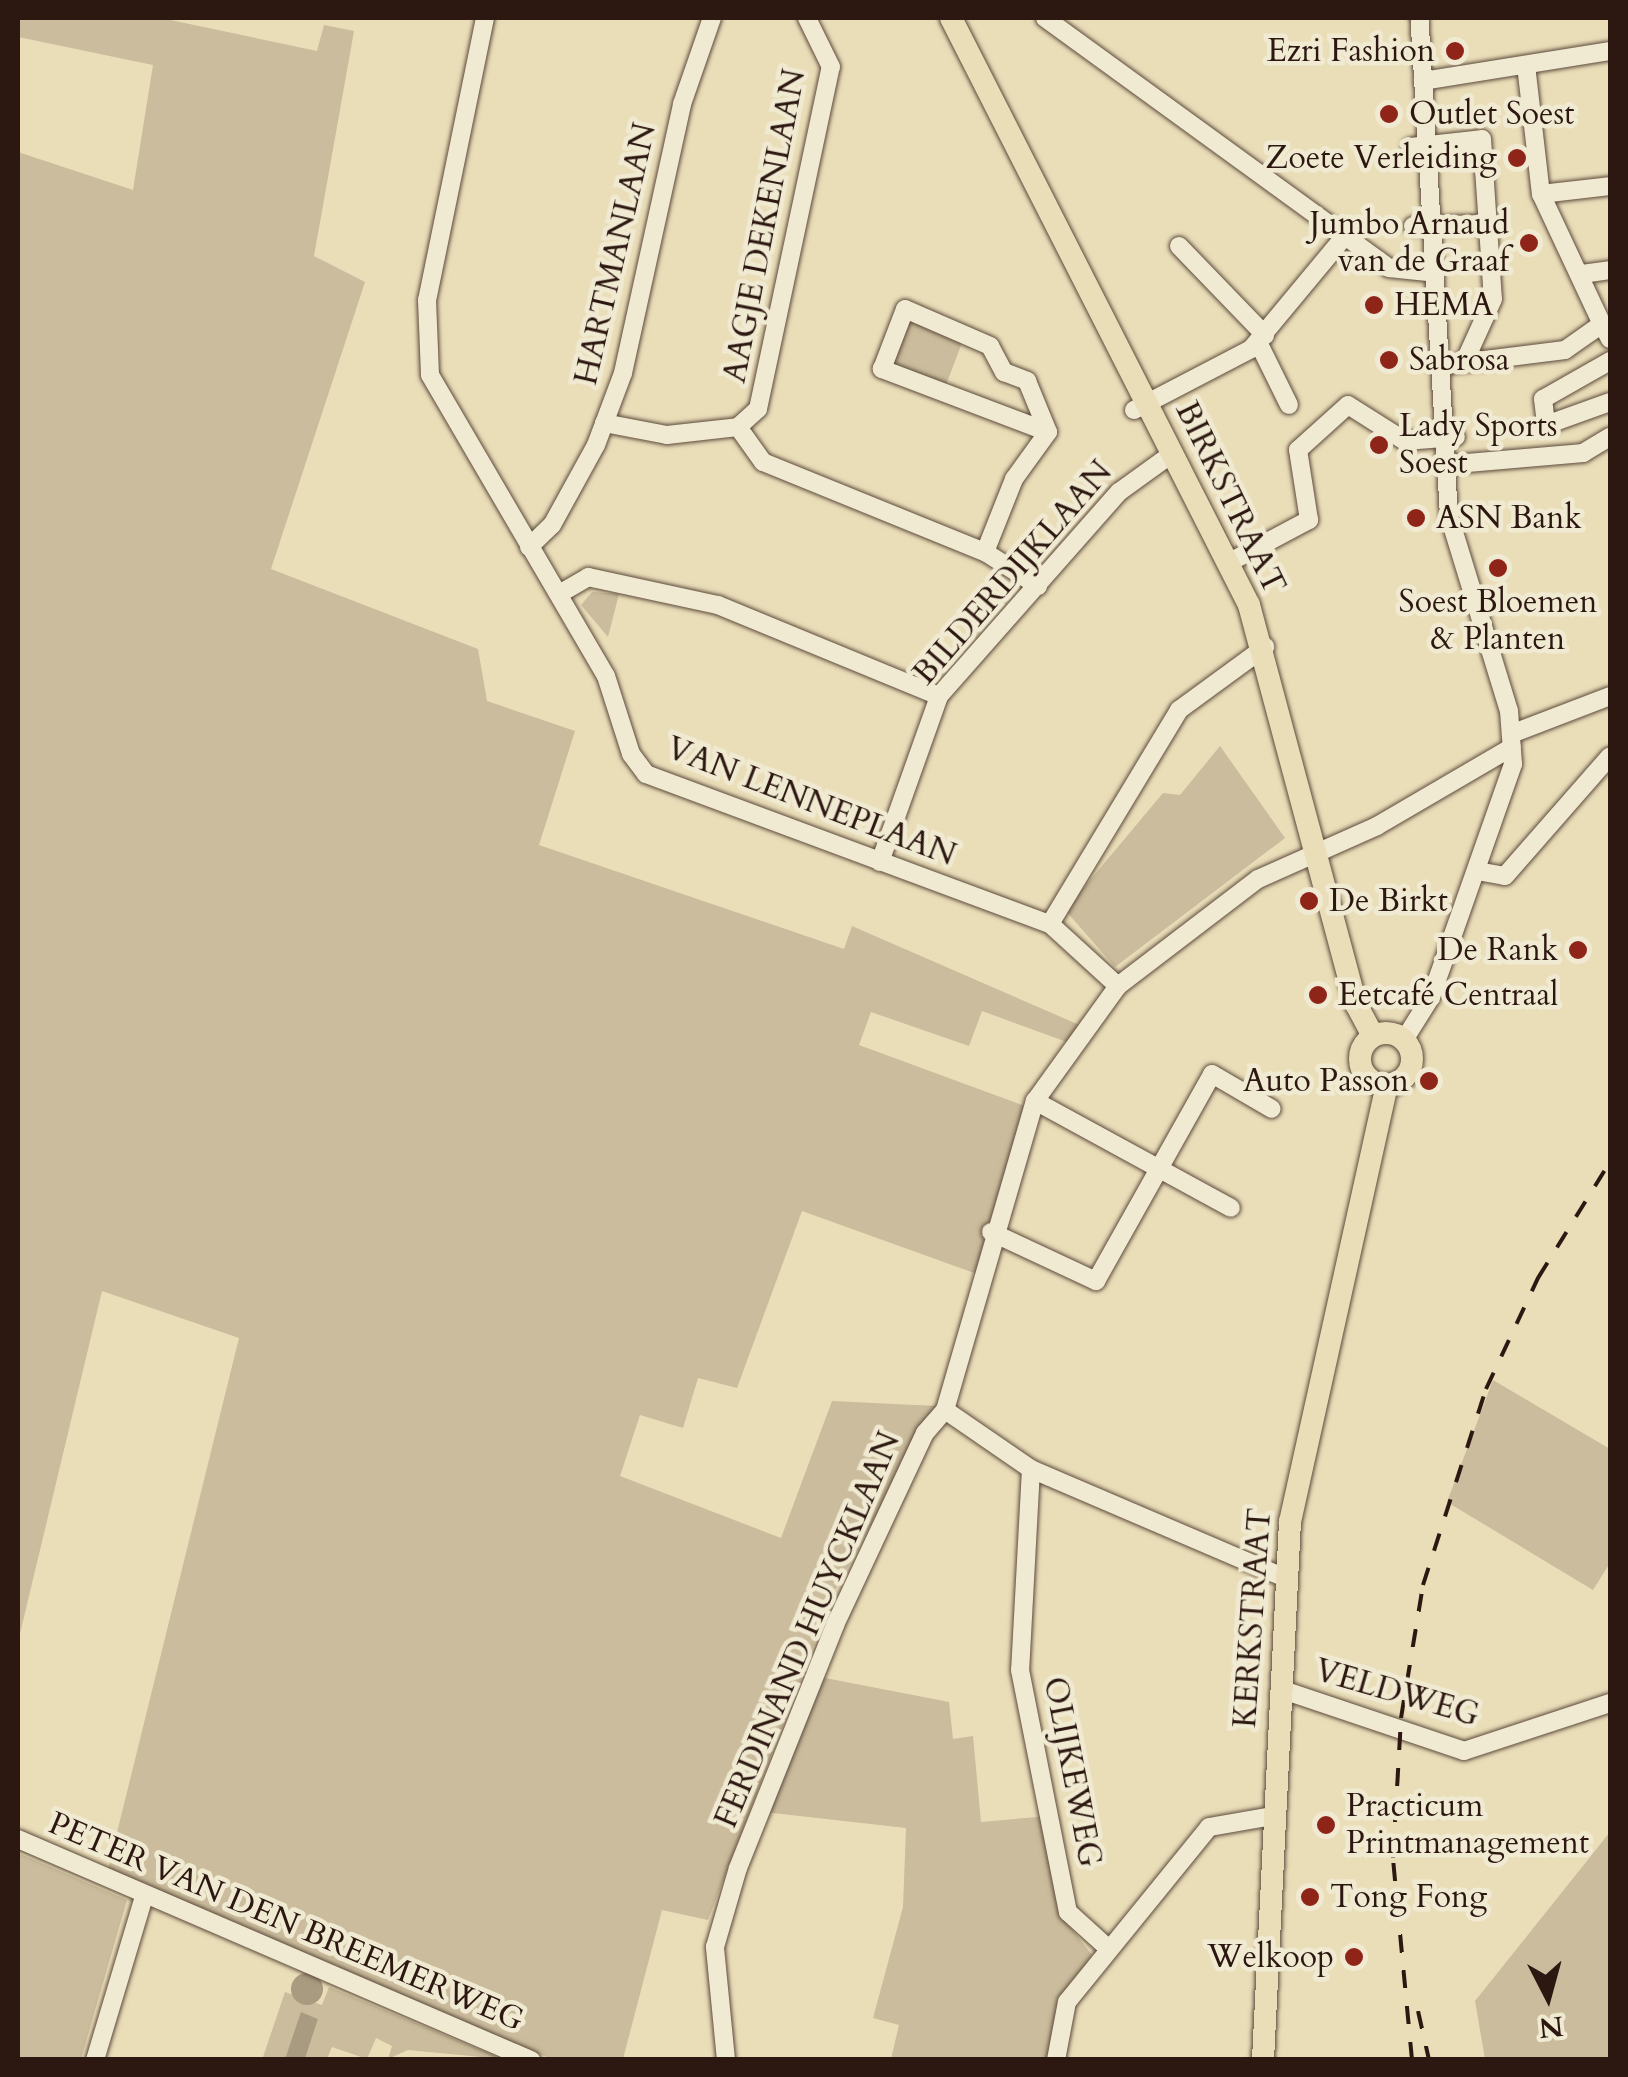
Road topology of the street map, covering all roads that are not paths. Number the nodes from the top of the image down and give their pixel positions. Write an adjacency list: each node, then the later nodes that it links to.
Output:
1 (485, 18): 35 (street)
2 (712, 18): 28 (street, HARTMANLAAN)
3 (807, 18): 29 (street, AAGJE DEKENLAAN)
4 (951, 18): 27 (main road, BIRKSTRAAT)
5 (1045, 18): 15 (street)
6 (1418, 18): 9 (street)
7 (1610, 50): 8 (street)
8 (1526, 65): 9 (street); 12 (street)
9 (1423, 81): 10 (street)
10 (1418, 146): 13 (street); 14 (street)
11 (1610, 186): 12 (street)
12 (1541, 194): 19 (street)
13 (1485, 224): 14 (street); 23 (street)
14 (1420, 226): 18 (street)
15 (1344, 237): 18 (street); 21 (street)
16 (1179, 246): 21 (street)
17 (1610, 270): 19 (street)
18 (1428, 272): 24 (street)
19 (1582, 274): 20 (street)
20 (1606, 331): 23 (street)
21 (1262, 339): 26 (street); 27 (street)
22 (1610, 361): 25 (street)
23 (1464, 363): 24 (street)
24 (1436, 366): 31 (street)
25 (1610, 402)
26 (1289, 405)
27 (1141, 407): 33 (main road, BIRKSTRAAT)
28 (604, 423): 29 (street, AAGJE DEKENLAAN); 35 (street, HARTMANLAAN)
29 (738, 427): 36 (street)
30 (1048, 432): 30 (street); 36 (street)
31 (1448, 437): 34 (street); 37 (street)
32 (1610, 437): 34 (street)
33 (1173, 453): 37 (main road, BIRKSTRAAT); 38 (street, BILDERDIJKLAAN)
34 (1444, 466): 43 (street)
35 (529, 547): 39 (street, VAN LENNEPLAAN)
36 (986, 552): 38 (street)
37 (1228, 563): 40 (main road, BIRKSTRAAT)
38 (1038, 586): 41 (street, BILDERDIJKLAAN)
39 (559, 594): 41 (street); 46 (street, VAN LENNEPLAAN)
40 (1265, 648): 45 (main road, BIRKSTRAAT); 48 (street)
41 (939, 696): 46 (street, BILDERDIJKLAAN)
42 (1610, 696): 43 (street, FERDINAND HUYCKLAAN)
43 (1512, 741): 45 (street, FERDINAND HUYCKLAAN); 47 (street)
44 (1610, 756): 47 (street)
45 (1317, 850): 49 (street, FERDINAND HUYCKLAAN); 50 (main road, BIRKSTRAAT)
46 (880, 862): 48 (street, VAN LENNEPLAAN)
47 (1478, 871): 51 (street)
48 (1050, 924): 49 (street, VAN LENNEPLAAN)
49 (1118, 986): 53 (street, FERDINAND HUYCKLAAN)
50 (1373, 1036): 51 (main road); 52 (main road)
51 (1404, 1040): 52 (main road)
52 (1386, 1086): 60 (main road, KERKSTRAAT)
53 (1035, 1101): 55 (street); 57 (street, FERDINAND HUYCKLAAN)
54 (1272, 1109): 55 (street)
55 (1160, 1167): 56 (street); 57 (street)
56 (1231, 1208)
57 (990, 1232): 58 (street, FERDINAND HUYCKLAAN)
58 (946, 1410): 59 (street); 69 (street, FERDINAND HUYCKLAAN)
59 (1031, 1469): 60 (street); 66 (street, OLIJKEWEG)
60 (1285, 1578): 61 (main road, KERKSTRAAT)
61 (1280, 1689): 62 (street, VELDWEG); 63 (main road, KERKSTRAAT)
62 (1610, 1703)
63 (1272, 1816): 66 (street); 71 (main road, KERKSTRAAT)
64 (18, 1839): 65 (street, PETER VAN DEN BREEMERWEG)
65 (144, 1897): 67 (street); 68 (street, PETER VAN DEN BREEMERWEG)
66 (1108, 1949): 70 (street)
67 (95, 2060)
68 (532, 2060)
69 (726, 2060)
70 (1056, 2060)
71 (1263, 2060)

